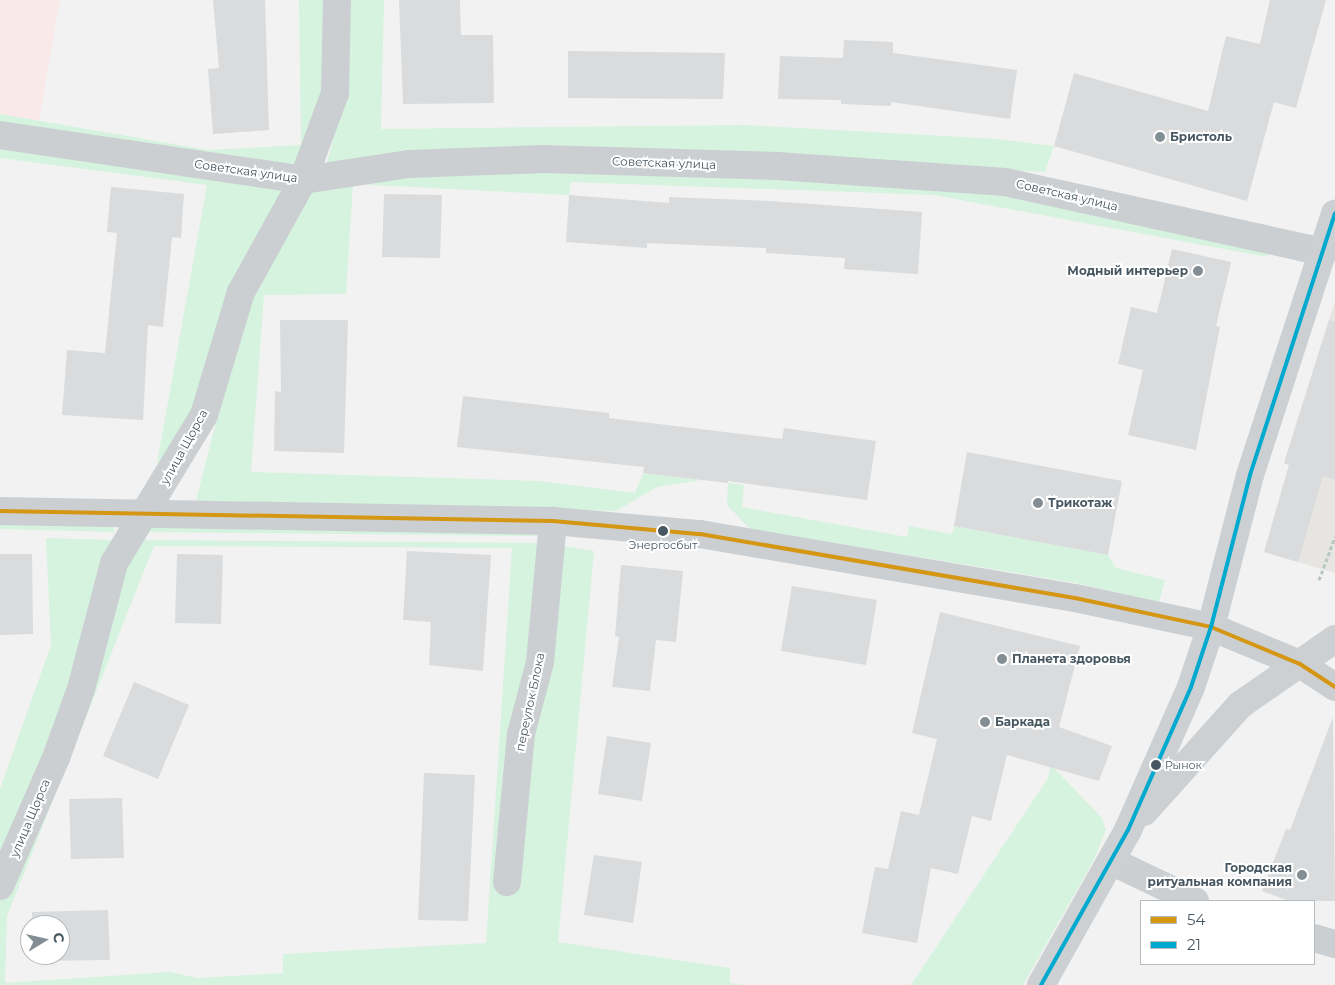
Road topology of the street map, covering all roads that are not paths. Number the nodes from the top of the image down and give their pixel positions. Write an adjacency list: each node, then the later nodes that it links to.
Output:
1 (337, 0): 3 (street, улица Щорса)
2 (0, 135): 3 (street, Советская улица)
3 (303, 180): 5 (street, Советская улица); 7 (street, улица Щорса)
4 (1335, 213): 5 (main road)
5 (1324, 252): 9 (main road)
6 (0, 511): 7 (street)
7 (145, 515): 8 (street); 16 (street, улица Щорса)
8 (553, 521): 9 (street); 15 (street, переулок Блока)
9 (1211, 627): 11 (street); 13 (main road)
10 (1335, 639): 11 (main road)
11 (1300, 664): 12 (street); 13 (main road)
12 (1335, 687)
13 (1128, 830): 14 (main road)
14 (1111, 861): 17 (street); 20 (main road)
15 (507, 882)
16 (0, 886)
17 (1193, 900)
18 (1315, 938): 19 (street)
19 (1335, 944)
20 (1041, 985)

